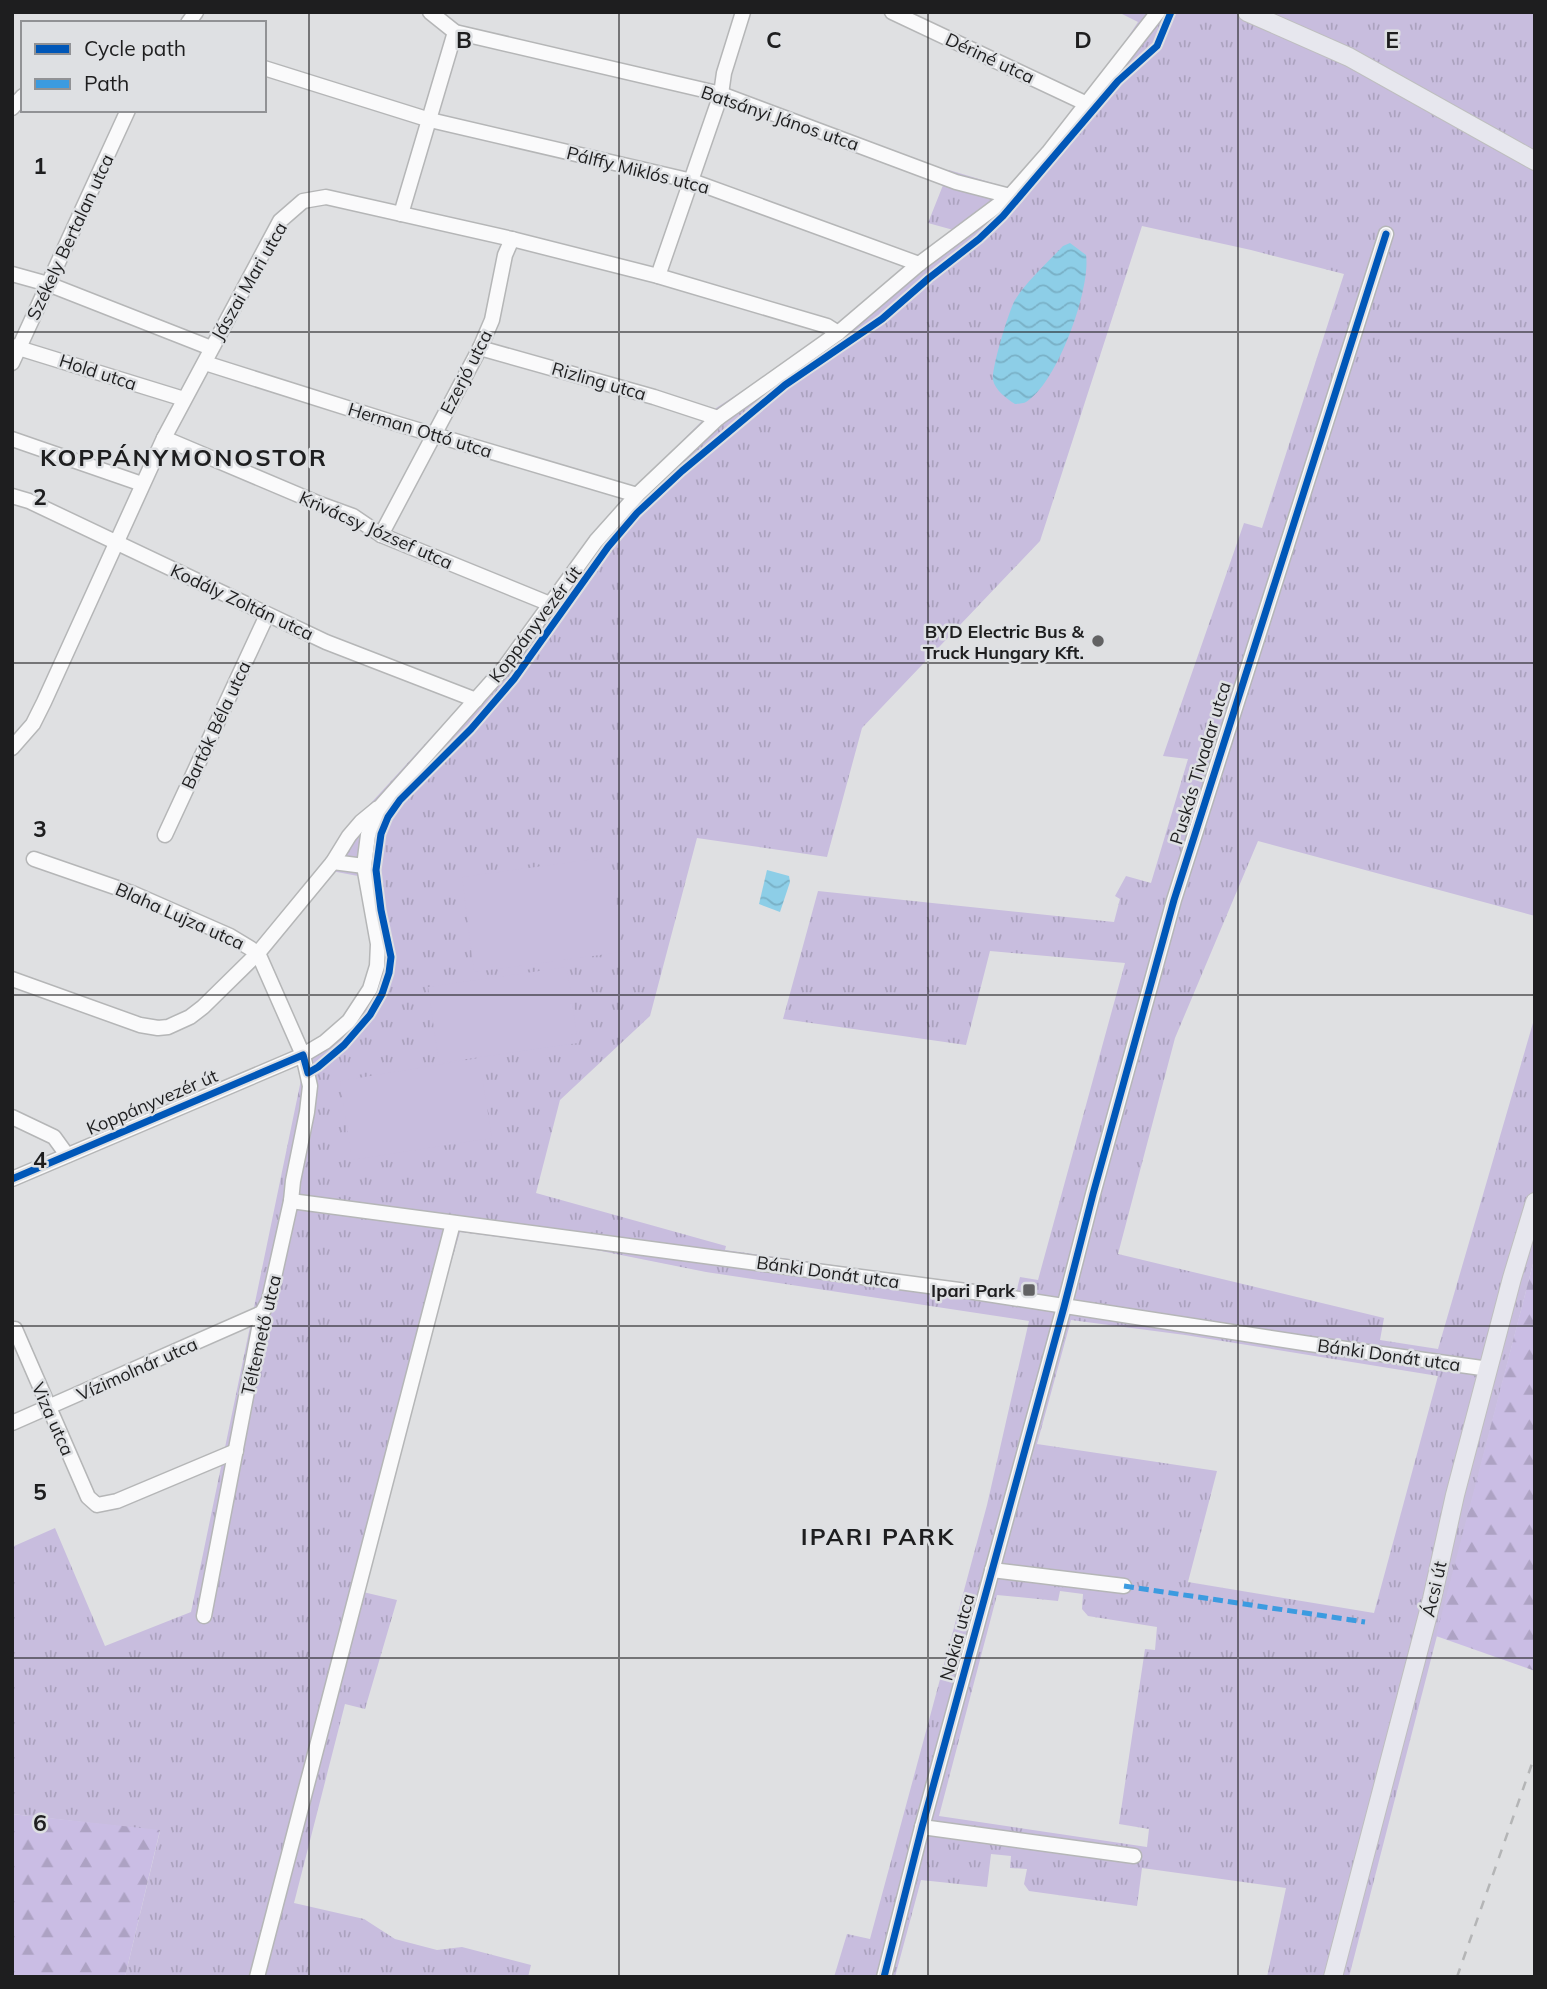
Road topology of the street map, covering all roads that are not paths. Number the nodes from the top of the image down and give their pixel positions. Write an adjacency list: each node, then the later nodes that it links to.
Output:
1 (430, 12): 6 (street, Batsányi János utca)
2 (743, 12): 9 (street)
3 (892, 12): 10 (street, Dériné utca)
4 (1158, 12): 10 (street, Koppányvezér út)
5 (1247, 12): 13 (main road)
6 (444, 17): 7 (street, Batsányi János utca)
7 (456, 32): 9 (street, Batsányi János utca); 12 (street)
8 (266, 69): 12 (street, Pálffy Miklós utca)
9 (721, 94): 16 (street); 17 (street, Batsányi János utca)
10 (1087, 104): 17 (street, Koppányvezér út)
11 (127, 112): 24 (street, Székely Bertalan utca)
12 (430, 120): 16 (street, Pálffy Miklós utca); 18 (street)
13 (1513, 151): 14 (main road); 15 (main road)
14 (1535, 162)
15 (1535, 173)
16 (692, 181): 21 (street, Pálffy Miklós utca); 23 (street)
17 (1010, 196): 21 (street, Koppányvezér út)
18 (401, 214): 20 (street, Jászai Mari utca); 27 (street, Jászai Mari utca)
19 (1386, 234): 59 (street, Puskás Tivadar utca)
20 (512, 239): 23 (street, Jászai Mari utca); 28 (street, Ezerjó utca)
21 (919, 264): 25 (street, Koppányvezér út)
22 (12, 274): 24 (street)
23 (659, 276): 25 (street, Jászai Mari utca)
24 (48, 284): 26 (street, Székely Bertalan utca); 27 (street)
25 (838, 333): 32 (street, Koppányvezér út)
26 (16, 346): 29 (street, Székely Bertalan utca); 31 (street, Hold utca)
27 (211, 348): 30 (street, Jászai Mari utca)
28 (480, 348): 32 (street, Rizling utca); 33 (street, Ezerjó utca)
29 (12, 363)
30 (205, 363): 31 (street, Jászai Mari utca); 33 (street, Herman Ottó utca)
31 (184, 399): 34 (street, Jászai Mari utca)
32 (718, 418): 37 (street, Koppányvezér út)
33 (434, 434): 37 (street, Herman Ottó utca); 39 (street, Ezerjó utca)
34 (164, 438): 36 (street, Jászai Mari utca); 39 (street, Krivácsy József utca)
35 (12, 439): 36 (street)
36 (142, 484): 40 (street, Jászai Mari utca)
37 (637, 495): 41 (street, Koppányvezér út)
38 (12, 496): 40 (street, Kodály Zoltán utca)
39 (381, 535): 41 (street, Krivácsy József utca)
40 (116, 543): 42 (street, Kodály Zoltán utca); 44 (street, Jászai Mari utca)
41 (550, 604): 43 (street, Koppányvezér út)
42 (268, 615): 43 (street, Kodály Zoltán utca); 46 (street, Bartók Béla utca)
43 (476, 700): 45 (street, Koppányvezér út)
44 (12, 748)
45 (382, 805): 48 (street); 49 (street, Koppányvezér út)
46 (165, 835)
47 (34, 859): 50 (street, Blaha Lujza utca)
48 (333, 863): 49 (street); 50 (street)
49 (364, 866): 52 (street, Koppányvezér út)
50 (258, 953): 51 (street); 52 (street, Blaha Lujza utca)
51 (12, 979)
52 (303, 1055): 54 (street, Koppányvezér út); 56 (street, Téltemető utca)
53 (12, 1117): 54 (street)
54 (67, 1155): 55 (street, Koppányvezér út)
55 (12, 1179)
56 (291, 1201): 58 (street, Bánki Donát utca); 60 (street, Téltemető utca)
57 (1535, 1202): 62 (main road, Ácsi út)
58 (453, 1223): 59 (street, Bánki Donát utca); 71 (street)
59 (1064, 1307): 62 (street, Bánki Donát utca); 66 (street, Nokia utca)
60 (262, 1313): 63 (street, Vízimolnár utca); 65 (street, Téltemető utca)
61 (15, 1329): 63 (street, Viza utca)
62 (1489, 1368): 73 (main road, Ácsi út)
63 (48, 1408): 64 (street, Vízimolnár utca); 65 (street, Viza utca)
64 (12, 1423)
65 (236, 1451): 68 (street, Téltemető utca)
66 (992, 1570): 67 (street); 69 (street, Nokia utca)
67 (1124, 1586)
68 (204, 1616)
69 (922, 1828): 70 (street); 72 (street, Nokia utca)
70 (1134, 1856)
71 (257, 1977)
72 (884, 1977)
73 (1333, 1977)

